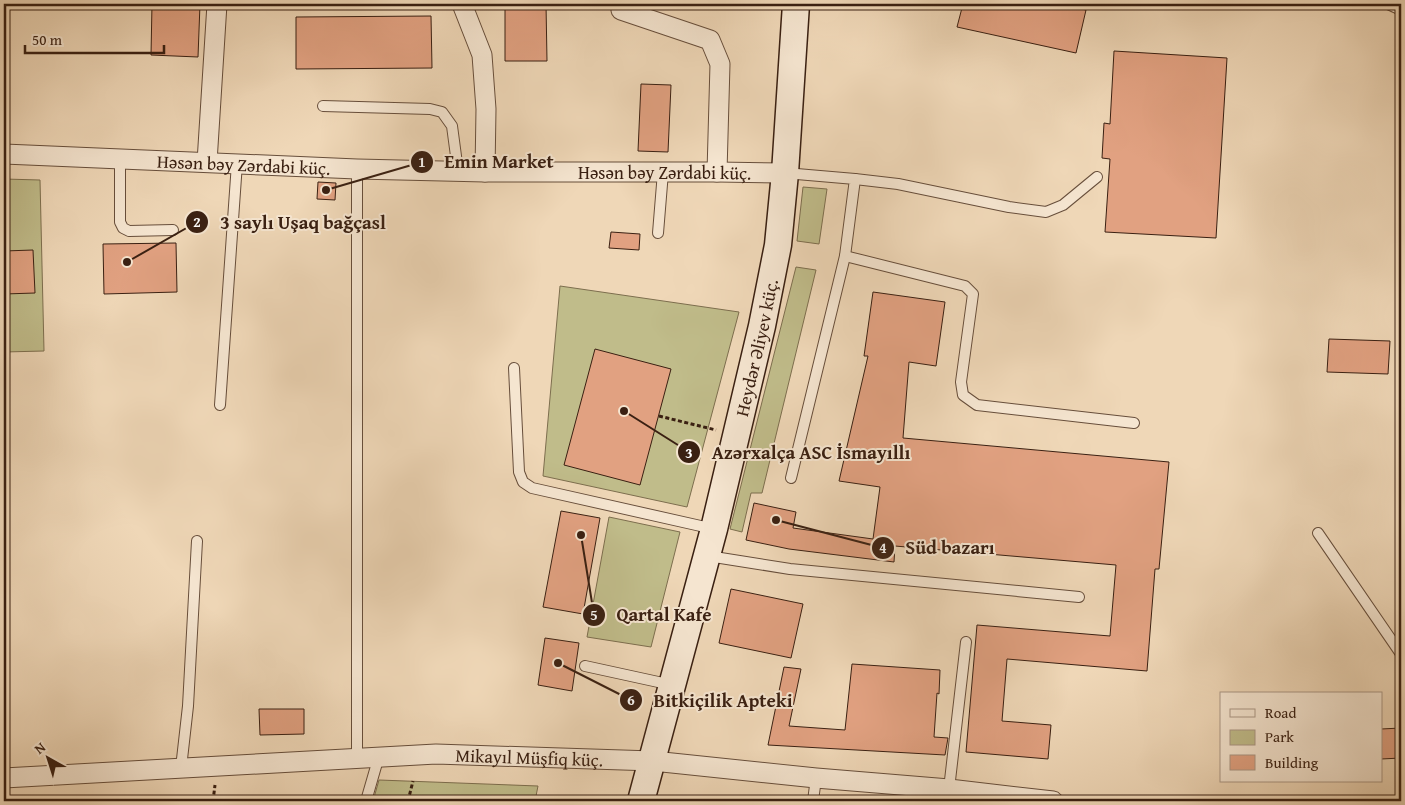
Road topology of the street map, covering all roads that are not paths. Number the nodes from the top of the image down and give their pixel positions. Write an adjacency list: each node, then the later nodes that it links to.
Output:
1 (217, 4): 10 (street)
2 (462, 4): 14 (street)
3 (796, 4): 17 (main road, Heydər Əliyev küç.)
4 (1388, 4): 6 (lane)
5 (622, 10): 16 (street)
6 (1401, 10)
7 (323, 106): 13 (lane)
8 (5, 154): 9 (street, Həsən bəy Zərdabi küç.)
9 (120, 158): 10 (street, Həsən bəy Zərdabi küç.); 20 (lane)
10 (207, 162): 11 (street, Həsən bəy Zərdabi küç.)
11 (236, 163): 12 (street, Həsən bəy Zərdabi küç.); 24 (lane)
12 (357, 169): 13 (street, Həsən bəy Zərdabi küç.); 37 (lane)
13 (458, 171): 14 (street, Həsən bəy Zərdabi küç.)
14 (485, 172): 15 (street, Həsən bəy Zərdabi küç.)
15 (663, 172): 16 (street, Həsən bəy Zərdabi küç.); 21 (lane)
16 (717, 172): 17 (street, Həsən bəy Zərdabi küç.)
17 (785, 174): 19 (lane); 27 (main road, Heydər Əliyev küç.)
18 (1097, 177): 19 (lane)
19 (855, 179): 22 (lane)
20 (173, 230)
21 (658, 232)
22 (845, 256): 25 (lane); 26 (lane)
23 (514, 368): 27 (lane)
24 (220, 406)
25 (1134, 423)
26 (791, 478)
27 (714, 529): 30 (main road, Heydər Əliyev küç.)
28 (1318, 534): 33 (lane)
29 (197, 541): 39 (lane)
30 (707, 556): 31 (lane); 35 (main road, Heydər Əliyev küç.)
31 (1079, 597)
32 (966, 642): 42 (lane)
33 (1401, 654)
34 (585, 666): 35 (lane)
35 (673, 685): 38 (main road, Heydər Əliyev küç.)
36 (379, 756): 37 (street, Mikayıl Müşfiq küç.); 38 (street, Mikayıl Müşfiq küç.); 43 (lane)
37 (357, 758): 39 (street, Mikayıl Müşfiq küç.)
38 (653, 761): 41 (street, Mikayıl Müşfiq küç.); 44 (main road, Heydər Əliyev küç.)
39 (181, 768): 40 (street, Mikayıl Müşfiq küç.)
40 (4, 778)
41 (816, 778): 42 (street, Mikayıl Müşfiq küç.); 45 (lane)
42 (949, 789): 46 (street, Mikayıl Müşfiq küç.)
43 (366, 801)
44 (641, 801)
45 (813, 801)
46 (1044, 801)

